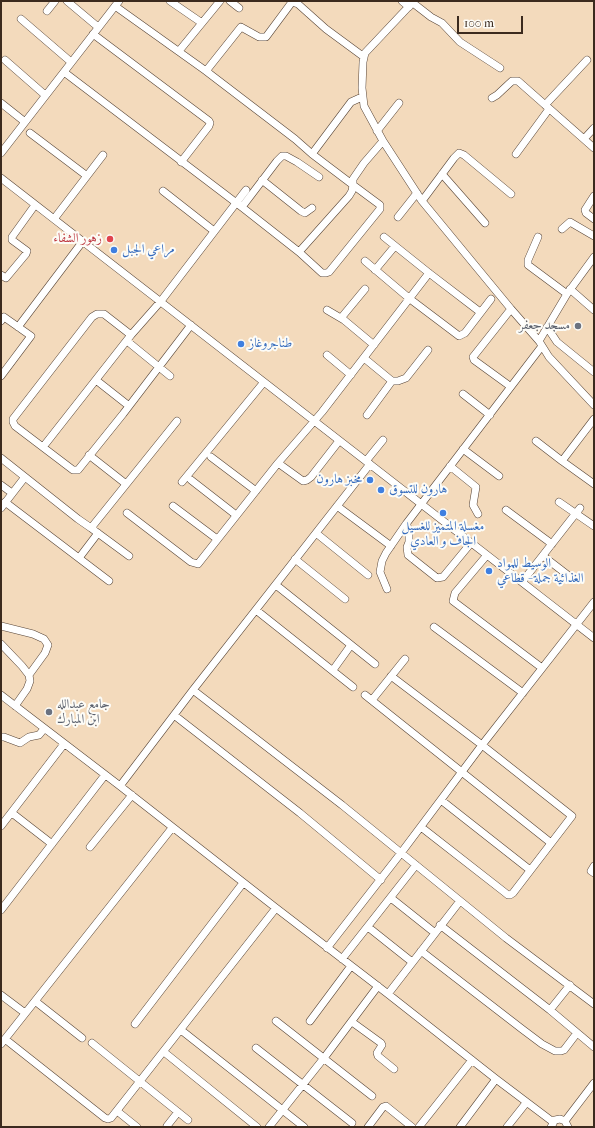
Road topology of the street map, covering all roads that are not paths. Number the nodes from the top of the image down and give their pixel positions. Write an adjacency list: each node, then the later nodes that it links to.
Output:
1 (55, 1): 10 (street)
2 (67, 1): 13 (street)
3 (170, 1): 12 (street)
4 (220, 1): 12 (street)
5 (230, 1): 9 (street)
6 (402, 1): 8 (street)
7 (117, 3): 13 (street); 15 (street)
8 (412, 3): 16 (street); 20 (street)
9 (238, 8)
10 (47, 11)
11 (21, 19): 19 (street)
12 (202, 23): 15 (street)
13 (98, 27): 14 (street)
14 (93, 34): 19 (street); 40 (street)
15 (179, 51): 21 (street)
16 (364, 56): 21 (street); 24 (street)
17 (5, 60): 23 (street)
18 (587, 60): 28 (street)
19 (71, 62): 22 (street)
20 (500, 68)
21 (206, 71): 37 (street)
22 (64, 72): 23 (street); 40 (street)
23 (45, 95): 29 (street)
24 (362, 97): 31 (street); 37 (street)
25 (492, 98): 28 (street)
26 (1, 103): 29 (street)
27 (399, 103): 31 (street)
28 (547, 107): 33 (street); 38 (street)
29 (25, 122): 36 (street)
30 (594, 128): 33 (street)
31 (377, 131): 34 (street)
32 (30, 133): 42 (street)
33 (584, 139): 35 (street)
34 (383, 141): 46 (street); 49 (street)
35 (594, 148)
36 (1, 153)
37 (312, 154): 46 (street)
38 (516, 154)
39 (103, 155): 42 (street)
40 (181, 162): 54 (street)
41 (442, 174): 50 (street); 52 (street); 59 (street)
42 (87, 176): 57 (street)
43 (319, 177): 45 (street)
44 (1, 178): 53 (street)
45 (262, 180): 54 (street); 55 (street)
46 (352, 185): 67 (street); 67 (street)
47 (246, 190): 54 (street)
48 (163, 191): 61 (street)
49 (417, 193): 52 (street); 56 (street)
50 (511, 194)
51 (594, 196): 58 (street)
52 (422, 200): 80 (street)
53 (35, 205): 57 (street); 73 (street)
54 (239, 205): 61 (street); 67 (street)
55 (312, 208)
56 (398, 217)
57 (54, 219): 65 (street)
58 (594, 219)
59 (485, 223)
60 (562, 229): 62 (street)
61 (214, 231): 78 (street)
62 (594, 236)
63 (384, 237): 66 (street)
64 (538, 237): 75 (street)
65 (83, 241): 78 (street); 86 (street)
66 (395, 246): 71 (street); 72 (street)
67 (299, 252)
68 (594, 257): 70 (street)
69 (365, 261): 71 (street)
70 (591, 266): 75 (street)
71 (375, 270): 76 (street)
72 (429, 274): 76 (street); 82 (street)
73 (1, 275)
74 (364, 289): 83 (street)
75 (568, 292): 81 (street); 87 (street)
76 (410, 299): 82 (street); 90 (street)
77 (491, 299): 82 (street)
78 (160, 300): 85 (street); 88 (street)
79 (327, 310): 83 (street)
80 (511, 310): 89 (street); 102 (street)
81 (594, 310)
82 (480, 312)
83 (341, 318): 90 (street)
84 (1, 321): 86 (street)
85 (191, 325): 94 (street); 101 (street)
86 (18, 327): 97 (street)
87 (547, 327): 89 (street); 95 (street)
88 (129, 338): 94 (street); 99 (street); 114 (street)
89 (540, 344): 104 (street); 107 (street)
90 (374, 345): 93 (street)
91 (428, 350): 100 (street)
92 (327, 355): 96 (street)
93 (364, 358): 96 (street); 100 (street)
94 (159, 367): 98 (street); 105 (street)
95 (594, 372)
96 (351, 375): 109 (street)
97 (1, 376)
98 (170, 376)
99 (96, 380): 105 (street); 114 (street)
100 (392, 381): 106 (street)
101 (264, 382): 109 (street); 126 (street)
102 (507, 384)
103 (463, 394): 107 (street)
104 (594, 405)
105 (129, 406): 116 (street)
106 (367, 415)
107 (490, 415): 115 (street)
108 (594, 419): 119 (street)
109 (314, 420): 112 (street); 120 (street)
110 (177, 421): 127 (street)
111 (383, 440): 121 (street)
112 (339, 441): 120 (street); 121 (street)
113 (536, 441): 119 (street)
114 (43, 447): 116 (street)
115 (463, 449): 122 (street); 123 (street)
116 (89, 456): 127 (street)
117 (211, 457): 130 (street)
118 (1, 458): 124 (street)
119 (562, 461): 128 (street)
120 (278, 463): 130 (street)
121 (368, 463): 133 (street); 136 (street)
122 (450, 466): 133 (street); 140 (street)
123 (499, 476)
124 (25, 477): 131 (street); 144 (street)
125 (190, 480): 141 (street)
126 (182, 482)
127 (126, 484): 144 (street)
128 (594, 484)
129 (1, 485): 131 (street)
130 (256, 490): 141 (street)
131 (12, 493): 134 (street)
132 (559, 502): 138 (street)
133 (421, 504): 142 (street); 148 (street)
134 (3, 505): 154 (street)
135 (173, 506): 147 (street)
136 (337, 506): 146 (street); 150 (street)
137 (506, 510): 149 (street)
138 (578, 510): 143 (street); 149 (street)
139 (127, 513): 147 (street)
140 (478, 514)
141 (236, 515): 147 (street)
142 (406, 524): 148 (street); 150 (street)
143 (594, 526)
144 (91, 528): 145 (street)
145 (98, 533): 152 (street); 154 (street)
146 (316, 533): 155 (street); 156 (street)
147 (217, 539)
148 (471, 543): 151 (street)
149 (552, 544): 153 (street)
150 (391, 546): 161 (street)
151 (487, 555): 159 (street); 173 (street)
152 (129, 556)
153 (543, 556): 157 (street); 159 (street)
154 (79, 558): 158 (street)
155 (296, 559): 160 (street); 162 (street)
156 (368, 574)
157 (569, 576)
158 (109, 581)
159 (522, 582): 165 (street)
160 (276, 585): 164 (street); 170 (street)
161 (387, 589)
162 (345, 599)
163 (594, 602): 165 (street)
164 (256, 610): 174 (street); 178 (street)
165 (577, 624): 168 (street); 173 (street)
166 (1, 626): 175 (street)
167 (434, 627): 179 (street)
168 (594, 638)
169 (1, 644): 175 (street)
170 (351, 645): 172 (street); 174 (street)
171 (405, 659): 176 (street)
172 (375, 664)
173 (542, 668): 179 (street)
174 (333, 670): 177 (street)
175 (29, 675): 183 (street)
176 (391, 676): 182 (street); 188 (street)
177 (353, 687)
178 (193, 690): 184 (street); 201 (street)
179 (522, 693): 188 (street)
180 (1, 695): 183 (street)
181 (365, 695): 182 (street)
182 (372, 700): 189 (street)
183 (15, 706): 185 (street)
184 (174, 715): 191 (street); 206 (street)
185 (44, 729): 186 (street); 187 (street)
186 (1, 737)
187 (64, 744): 190 (street); 194 (street)
188 (482, 745): 189 (street); 198 (street)
189 (462, 772): 193 (street); 198 (street)
190 (105, 775): 191 (street); 199 (street)
191 (120, 786): 192 (street)
192 (132, 795): 197 (street); 200 (street)
193 (441, 800): 196 (street); 204 (street)
194 (12, 813): 195 (street); 199 (street)
195 (1, 826)
196 (421, 827): 201 (street); 204 (street)
197 (172, 828): 207 (street); 224 (street)
198 (551, 843): 204 (street)
199 (52, 844): 211 (street)
200 (90, 847)
201 (401, 853): 202 (street); 206 (street)
202 (416, 865): 208 (street); 209 (street)
203 (594, 866): 205 (street)
204 (530, 870)
205 (594, 873)
206 (381, 880): 215 (street)
207 (244, 883): 210 (street); 231 (street)
208 (391, 898): 213 (street); 214 (street)
209 (460, 901): 212 (street); 220 (street)
210 (276, 908): 215 (street); 232 (street)
211 (1, 910)
212 (440, 926): 214 (street); 226 (street)
213 (368, 927): 217 (street); 218 (street)
214 (435, 933): 216 (street)
215 (327, 948): 217 (street)
216 (421, 950): 218 (street); 233 (street)
217 (342, 959): 219 (street)
218 (412, 962): 223 (street)
219 (351, 966): 221 (street); 229 (street)
220 (570, 985): 225 (street); 226 (street)
221 (378, 986): 223 (street); 230 (street)
222 (1, 994): 227 (street)
223 (388, 994): 241 (street)
224 (35, 1001): 227 (street); 234 (street)
225 (594, 1004)
226 (550, 1010): 233 (street)
227 (25, 1013): 235 (street)
228 (276, 1021): 240 (street)
229 (310, 1021)
230 (352, 1022): 240 (street); 242 (street)
231 (135, 1024)
232 (180, 1030): 239 (street); 249 (street)
233 (577, 1033): 237 (street)
234 (82, 1038)
235 (3, 1041): 250 (street)
236 (92, 1043): 244 (street)
237 (594, 1047)
238 (256, 1048): 246 (street)
239 (164, 1052): 244 (street); 258 (street)
240 (324, 1058): 246 (street); 247 (street)
241 (472, 1060): 243 (street); 263 (street)
242 (394, 1069)
243 (496, 1079): 248 (street); 264 (street)
244 (140, 1082): 250 (street); 251 (street)
245 (594, 1083): 254 (street)
246 (303, 1084): 249 (street); 253 (street)
247 (372, 1096)
248 (526, 1102): 255 (street); 265 (street)
249 (283, 1110): 259 (street); 260 (street)
250 (117, 1111): 257 (street)
251 (178, 1112): 252 (street); 256 (street)
252 (188, 1120)
253 (352, 1123)
254 (566, 1124): 255 (street)
255 (552, 1125)
256 (168, 1126)
257 (137, 1127)
258 (257, 1127)
259 (269, 1127)
260 (304, 1127)
261 (368, 1127): 262 (street)
262 (412, 1127)
263 (419, 1127)
264 (460, 1127)
265 (507, 1127)

